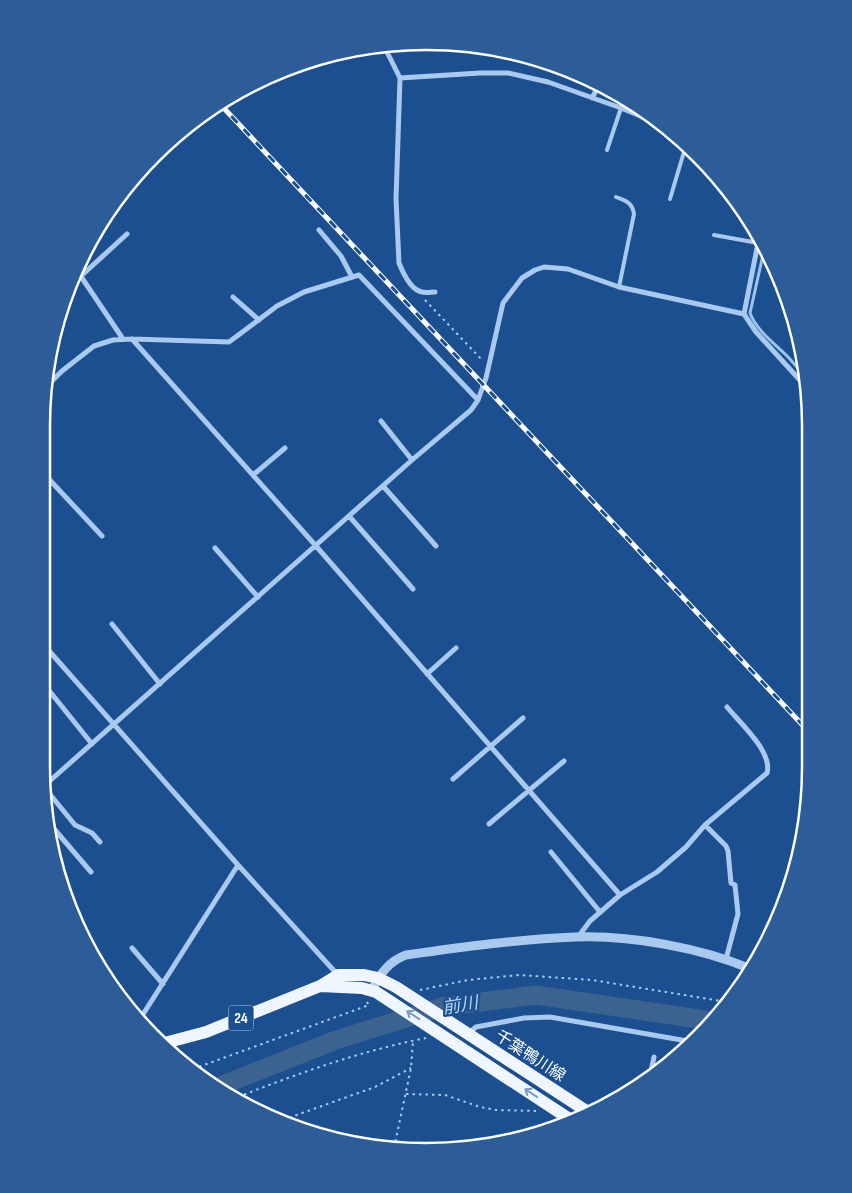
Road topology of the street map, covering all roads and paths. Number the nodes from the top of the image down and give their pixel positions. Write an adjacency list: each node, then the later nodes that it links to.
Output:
1 (387, 52): 2 (street)
2 (400, 78): 4 (street); 20 (street)
3 (596, 91): 4 (street)
4 (592, 98): 5 (street)
5 (622, 108): 6 (street); 7 (lane)
6 (636, 114)
7 (607, 150)
8 (684, 152): 10 (lane)
9 (616, 197): 19 (lane)
10 (670, 199)
11 (319, 230): 18 (street)
12 (127, 234): 16 (street)
13 (714, 235): 14 (lane)
14 (753, 240)
15 (757, 249): 23 (street)
16 (84, 270)
17 (82, 276): 25 (street)
18 (352, 277): 24 (street); 30 (street)
19 (619, 287): 23 (street); 27 (street)
20 (420, 292): 21 (street); 27 (path)
21 (435, 292)
22 (233, 297): 24 (street)
23 (744, 314): 28 (street)
24 (259, 320): 26 (street)
25 (123, 339): 26 (street); 29 (street)
26 (132, 339): 34 (street)
27 (488, 367): 30 (street)
28 (799, 379)
29 (53, 381)
30 (478, 400): 33 (street)
31 (380, 421): 33 (street)
32 (285, 448): 34 (street)
33 (412, 460): 36 (street)
34 (253, 475): 39 (street)
35 (50, 480): 38 (street)
36 (383, 486): 37 (street); 40 (street)
37 (349, 516): 39 (street); 42 (street)
38 (102, 536)
39 (316, 546): 43 (street); 47 (street)
40 (436, 546)
41 (215, 548): 43 (street)
42 (413, 590)
43 (258, 597): 48 (street)
44 (112, 624): 48 (street)
45 (456, 648): 47 (street)
46 (50, 651): 52 (street)
47 (427, 674): 54 (street)
48 (160, 684): 52 (street)
49 (50, 692): 53 (street)
50 (727, 707): 61 (street)
51 (523, 718): 54 (street)
52 (114, 725): 53 (street); 65 (street)
53 (92, 744): 57 (street)
54 (490, 746): 56 (street); 58 (street)
55 (564, 761): 58 (street)
56 (452, 779)
57 (51, 781)
58 (528, 790): 60 (street); 67 (street)
59 (51, 796): 63 (street)
60 (489, 824)
61 (705, 825): 67 (street); 71 (street)
62 (55, 830): 66 (street)
63 (100, 842)
64 (551, 852): 68 (street)
65 (238, 865): 73 (street); 75 (street)
66 (91, 872)
67 (620, 895): 68 (street)
68 (600, 912): 69 (street)
69 (577, 937): 71 (street); 74 (street)
70 (132, 948): 75 (street)
71 (726, 959): 72 (street)
72 (745, 967)
73 (338, 975): 74 (main road, 千葉鴨川線); 76 (main road, 千葉鴨川線 / 24)
74 (378, 978): 77 (main road, 千葉鴨川線); 78 (street)
75 (163, 984): 80 (street)
76 (320, 986): 78 (main road, 千葉鴨川線 / 24); 85 (main road, 千葉鴨川線 / 24)
77 (411, 992): 79 (path); 82 (main road, 千葉鴨川線)
78 (369, 995): 81 (main road, 千葉鴨川線 / 24, one-way to 78); 87 (path)
79 (720, 1001)
80 (143, 1015)
81 (438, 1031): 84 (path); 92 (main road, 千葉鴨川線 / 24, one-way to 81)
82 (465, 1031): 83 (street); 93 (main road, 千葉鴨川線)
83 (684, 1040)
84 (413, 1041): 89 (path); 91 (path)
85 (169, 1042)
86 (654, 1057): 88 (street)
87 (199, 1067)
88 (652, 1067)
89 (411, 1068): 90 (path); 95 (path)
90 (406, 1094): 92 (path); 96 (path)
91 (242, 1095)
92 (548, 1104): 94 (main road, 千葉鴨川線 / 24)
93 (582, 1108)
94 (566, 1116)
95 (290, 1117)
96 (395, 1142)

